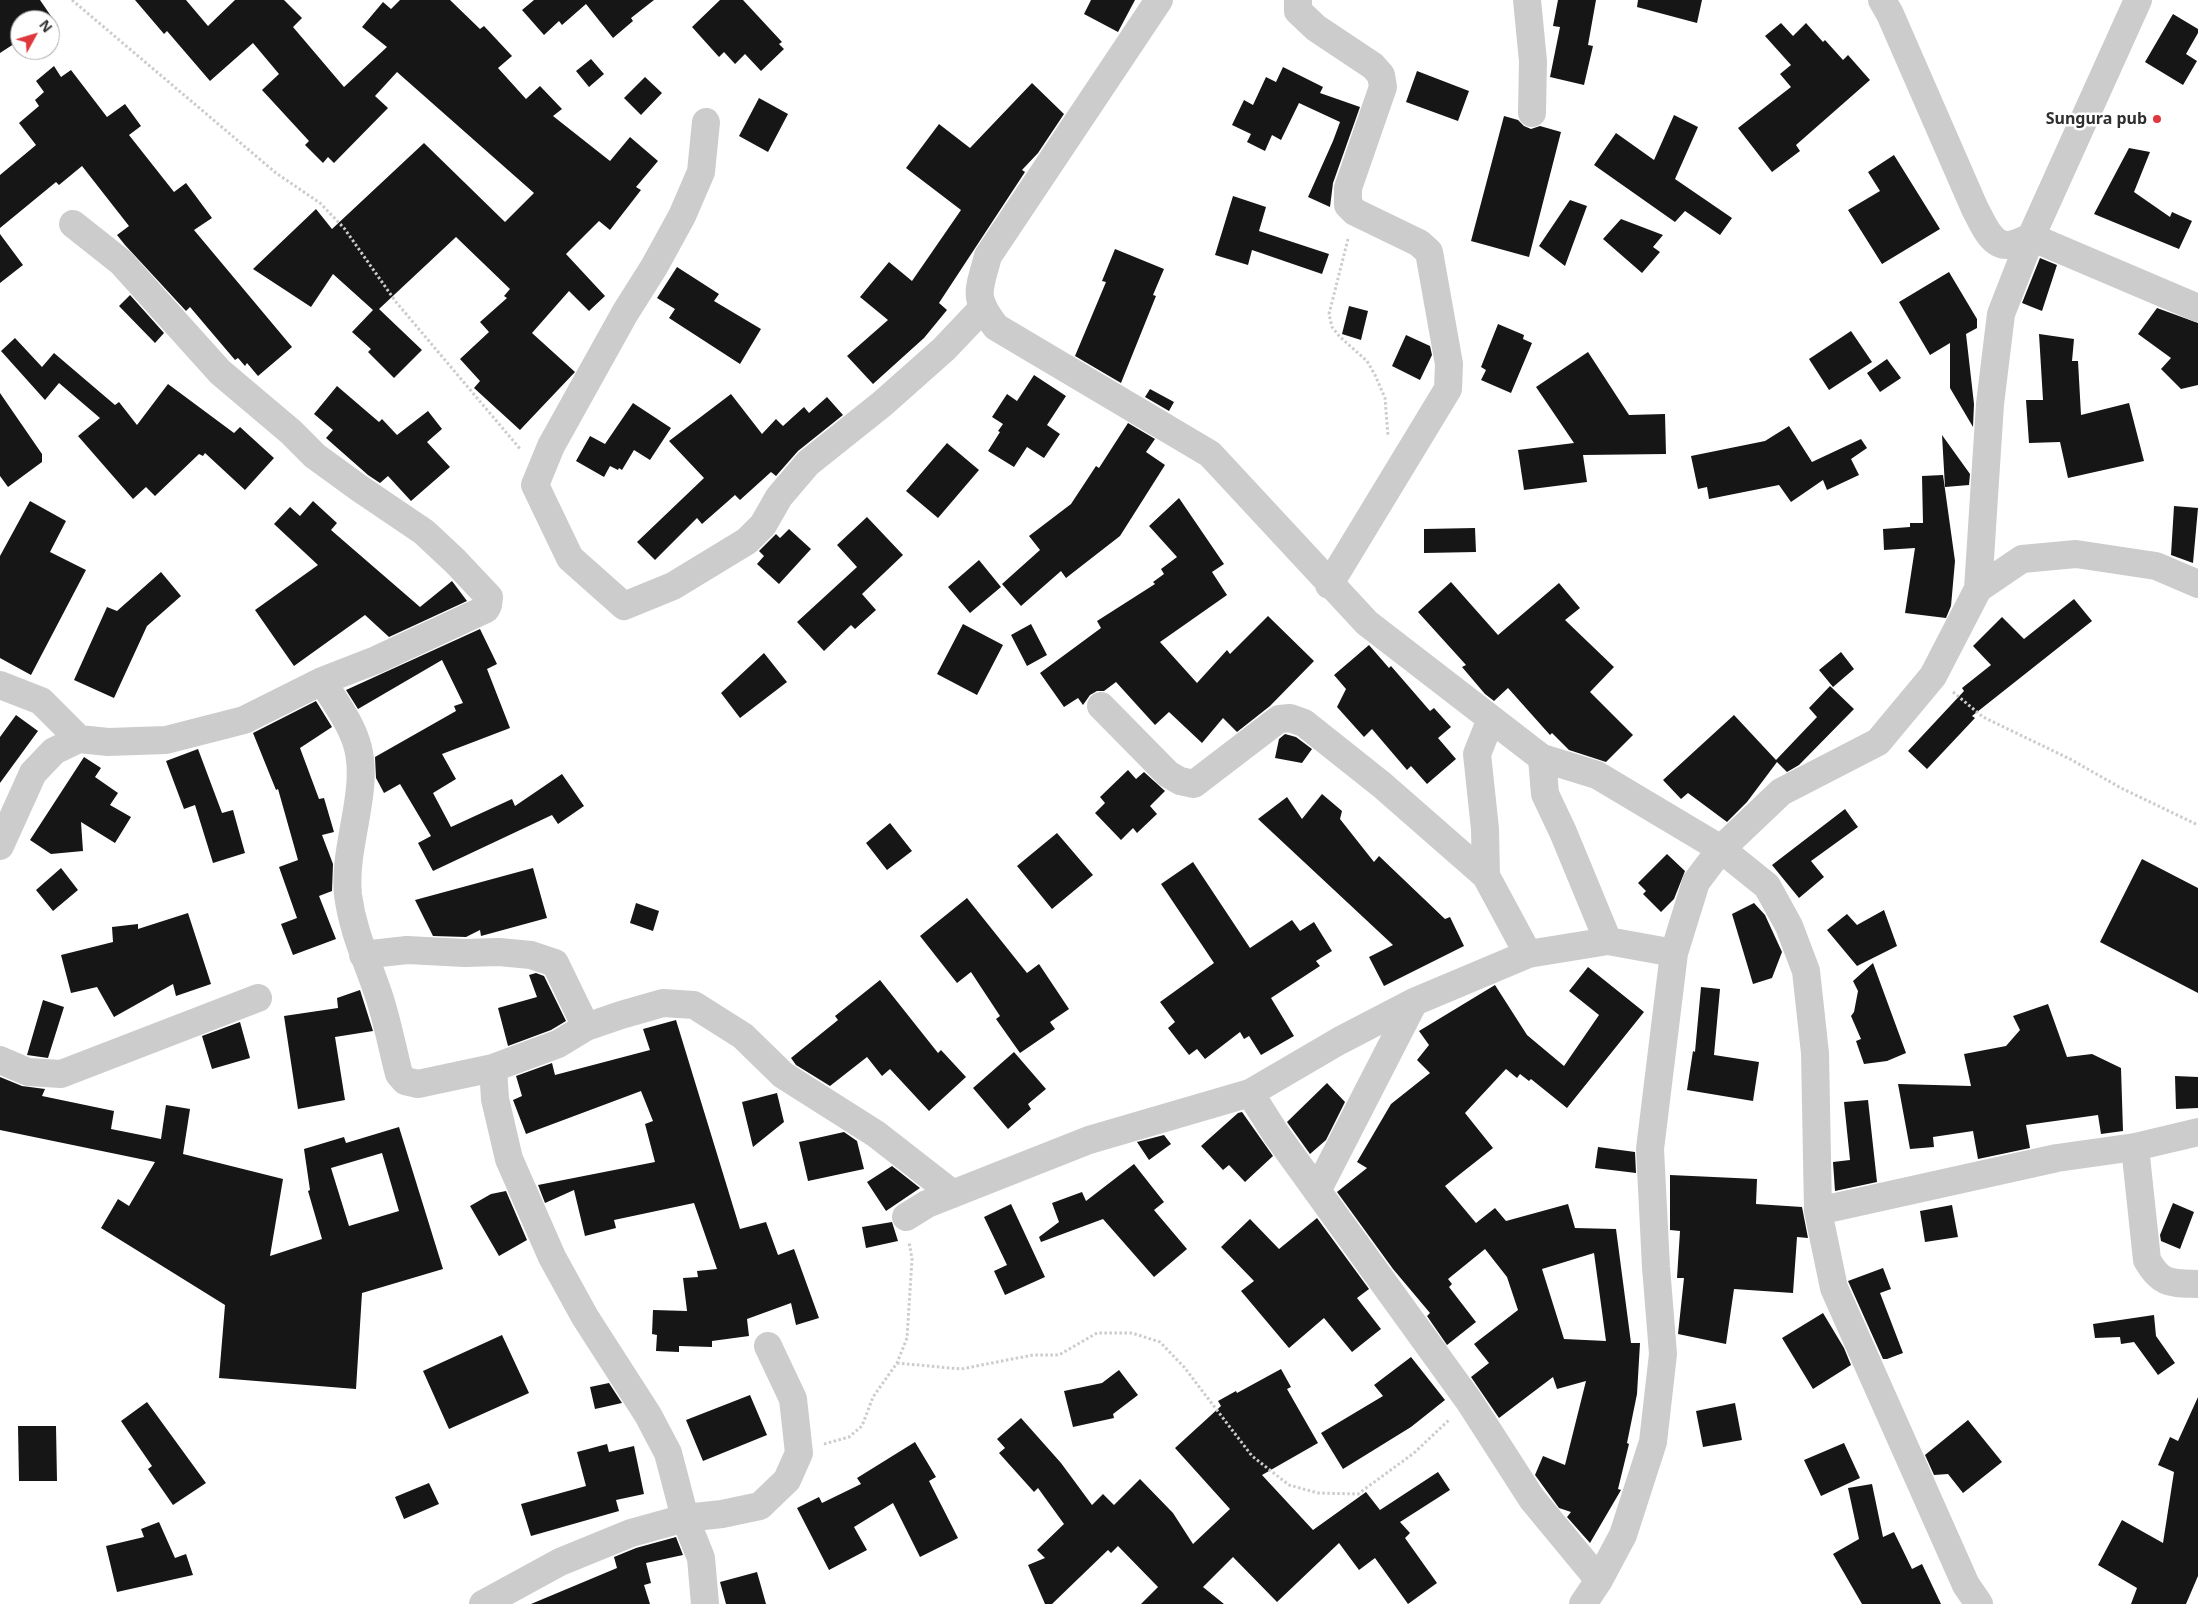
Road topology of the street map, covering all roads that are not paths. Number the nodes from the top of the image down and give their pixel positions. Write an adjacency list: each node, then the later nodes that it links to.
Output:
1 (1160, 0): 11 (street)
2 (1298, 0): 13 (street)
3 (1527, 0): 6 (street)
4 (1882, 0): 9 (street)
5 (2138, 0): 9 (street)
6 (1532, 114)
7 (706, 122): 11 (street)
8 (73, 224): 15 (street)
9 (2031, 237): 10 (street); 14 (street)
10 (2198, 308)
11 (982, 309): 13 (street)
12 (2198, 584): 14 (street)
13 (1329, 585): 18 (street)
14 (1978, 589): 22 (street)
15 (322, 681): 19 (street); 27 (street)
16 (0, 685): 19 (street)
17 (1102, 706): 23 (street)
18 (1491, 719): 20 (street); 23 (street)
19 (78, 739): 21 (street)
20 (1542, 758): 22 (street); 24 (street)
21 (0, 846)
22 (1721, 849): 25 (street); 38 (street)
23 (1486, 876): 26 (street)
24 (1608, 941): 25 (street); 26 (street)
25 (1674, 953): 43 (street)
26 (1528, 954): 29 (street)
27 (363, 955): 30 (street); 32 (street)
28 (258, 998): 31 (street)
29 (1414, 1002): 33 (street); 36 (street)
30 (586, 1027): 32 (street); 37 (street)
31 (0, 1060)
32 (493, 1068): 42 (street)
33 (1250, 1093): 36 (street); 37 (street)
34 (2198, 1132): 35 (street)
35 (2136, 1147): 38 (street); 40 (street)
36 (1317, 1191): 43 (street)
37 (953, 1194): 39 (street)
38 (1818, 1211): 47 (street)
39 (906, 1217)
40 (2198, 1284)
41 (768, 1346): 42 (street)
42 (685, 1518): 44 (street); 45 (street)
43 (1599, 1580): 46 (street)
44 (483, 1604)
45 (705, 1604)
46 (1583, 1604)
47 (1979, 1604)

